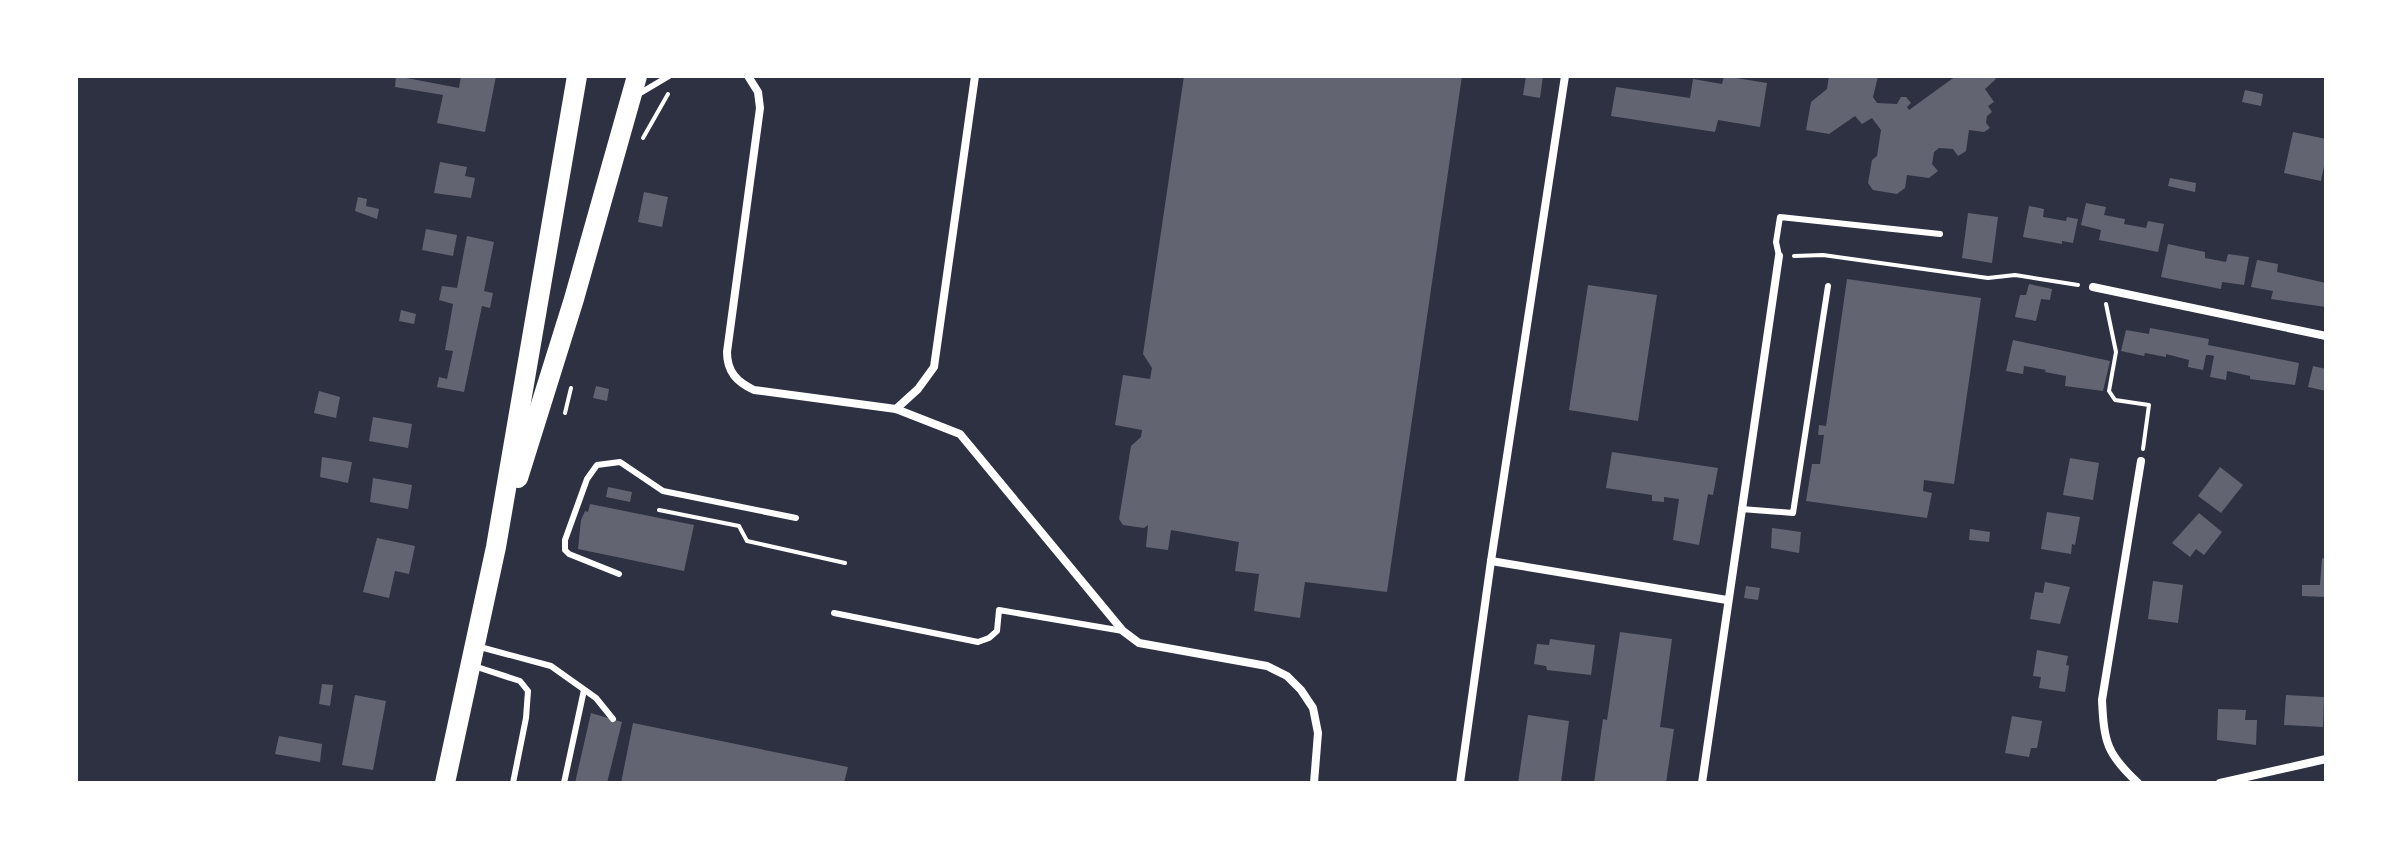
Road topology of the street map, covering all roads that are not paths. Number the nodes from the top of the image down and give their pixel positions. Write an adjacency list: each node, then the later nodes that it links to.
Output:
1 (577, 76): 17 (main road)
2 (637, 76): 7 (main road)
3 (669, 76): 7 (lane)
4 (748, 76): 13 (street)
5 (975, 76): 13 (street)
6 (1565, 76): 18 (street)
7 (631, 99): 17 (main road)
8 (1940, 234): 9 (lane)
9 (1779, 256): 15 (street)
10 (1828, 286): 15 (lane)
11 (2093, 287): 12 (street)
12 (2326, 336)
13 (896, 409): 22 (street)
14 (2141, 461): 33 (street)
15 (1741, 509): 20 (street)
16 (796, 518): 19 (lane)
17 (496, 547): 23 (main road)
18 (1491, 561): 20 (street); 31 (street)
19 (619, 574)
20 (1727, 600): 32 (street)
21 (834, 613): 22 (lane)
22 (1123, 631): 30 (street)
23 (473, 656): 24 (lane); 27 (main road); 28 (lane)
24 (584, 690): 25 (lane); 29 (lane)
25 (613, 719)
26 (2326, 759): 34 (street)
27 (445, 783)
28 (513, 783)
29 (564, 783)
30 (1314, 783)
31 (1460, 783)
32 (1702, 783)
33 (2138, 783)
34 (2220, 783)

